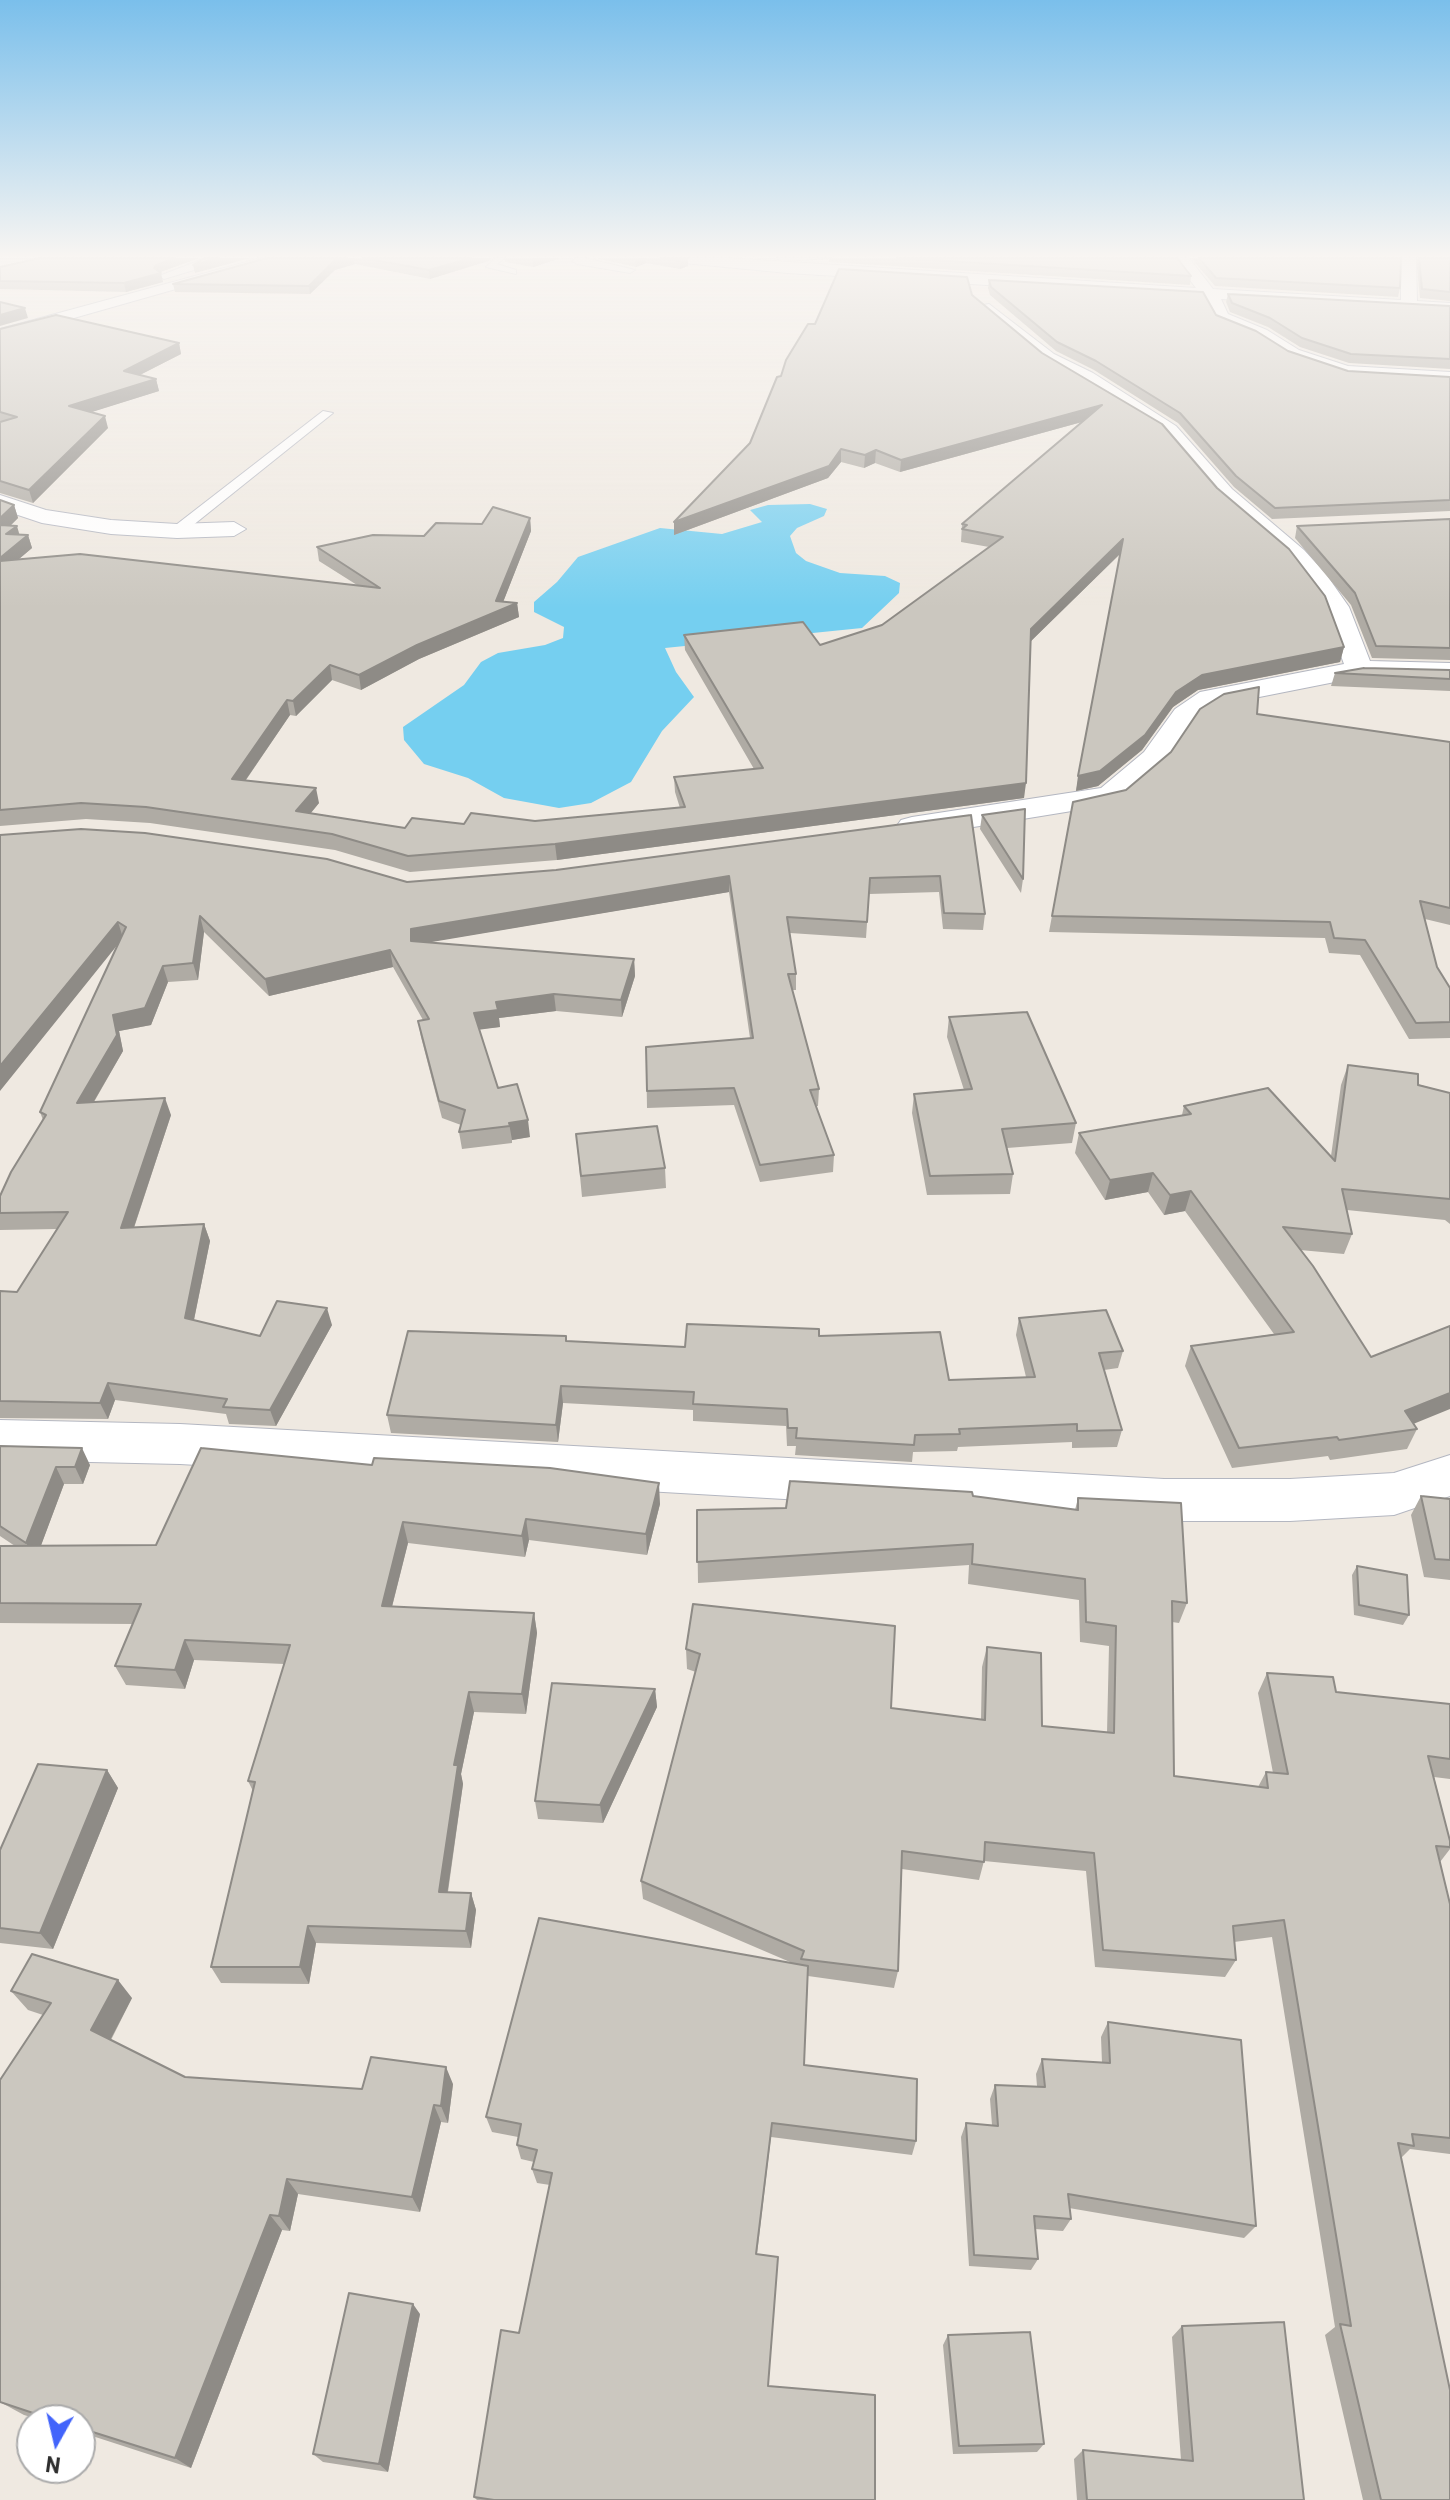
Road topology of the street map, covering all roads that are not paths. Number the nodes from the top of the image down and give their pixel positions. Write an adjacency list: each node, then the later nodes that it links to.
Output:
1 (1081, 375): 8 (street)
2 (1362, 375): 3 (street)
3 (1450, 378)
4 (327, 413): 9 (lane)
5 (0, 502): 9 (street)
6 (1293, 528): 8 (street)
7 (234, 529): 9 (street)
8 (1265, 529): 10 (street)
9 (177, 531)
10 (1360, 669): 11 (street); 12 (street)
11 (1450, 671)
12 (875, 832)
13 (0, 1440): 14 (street)
14 (1450, 1475)

